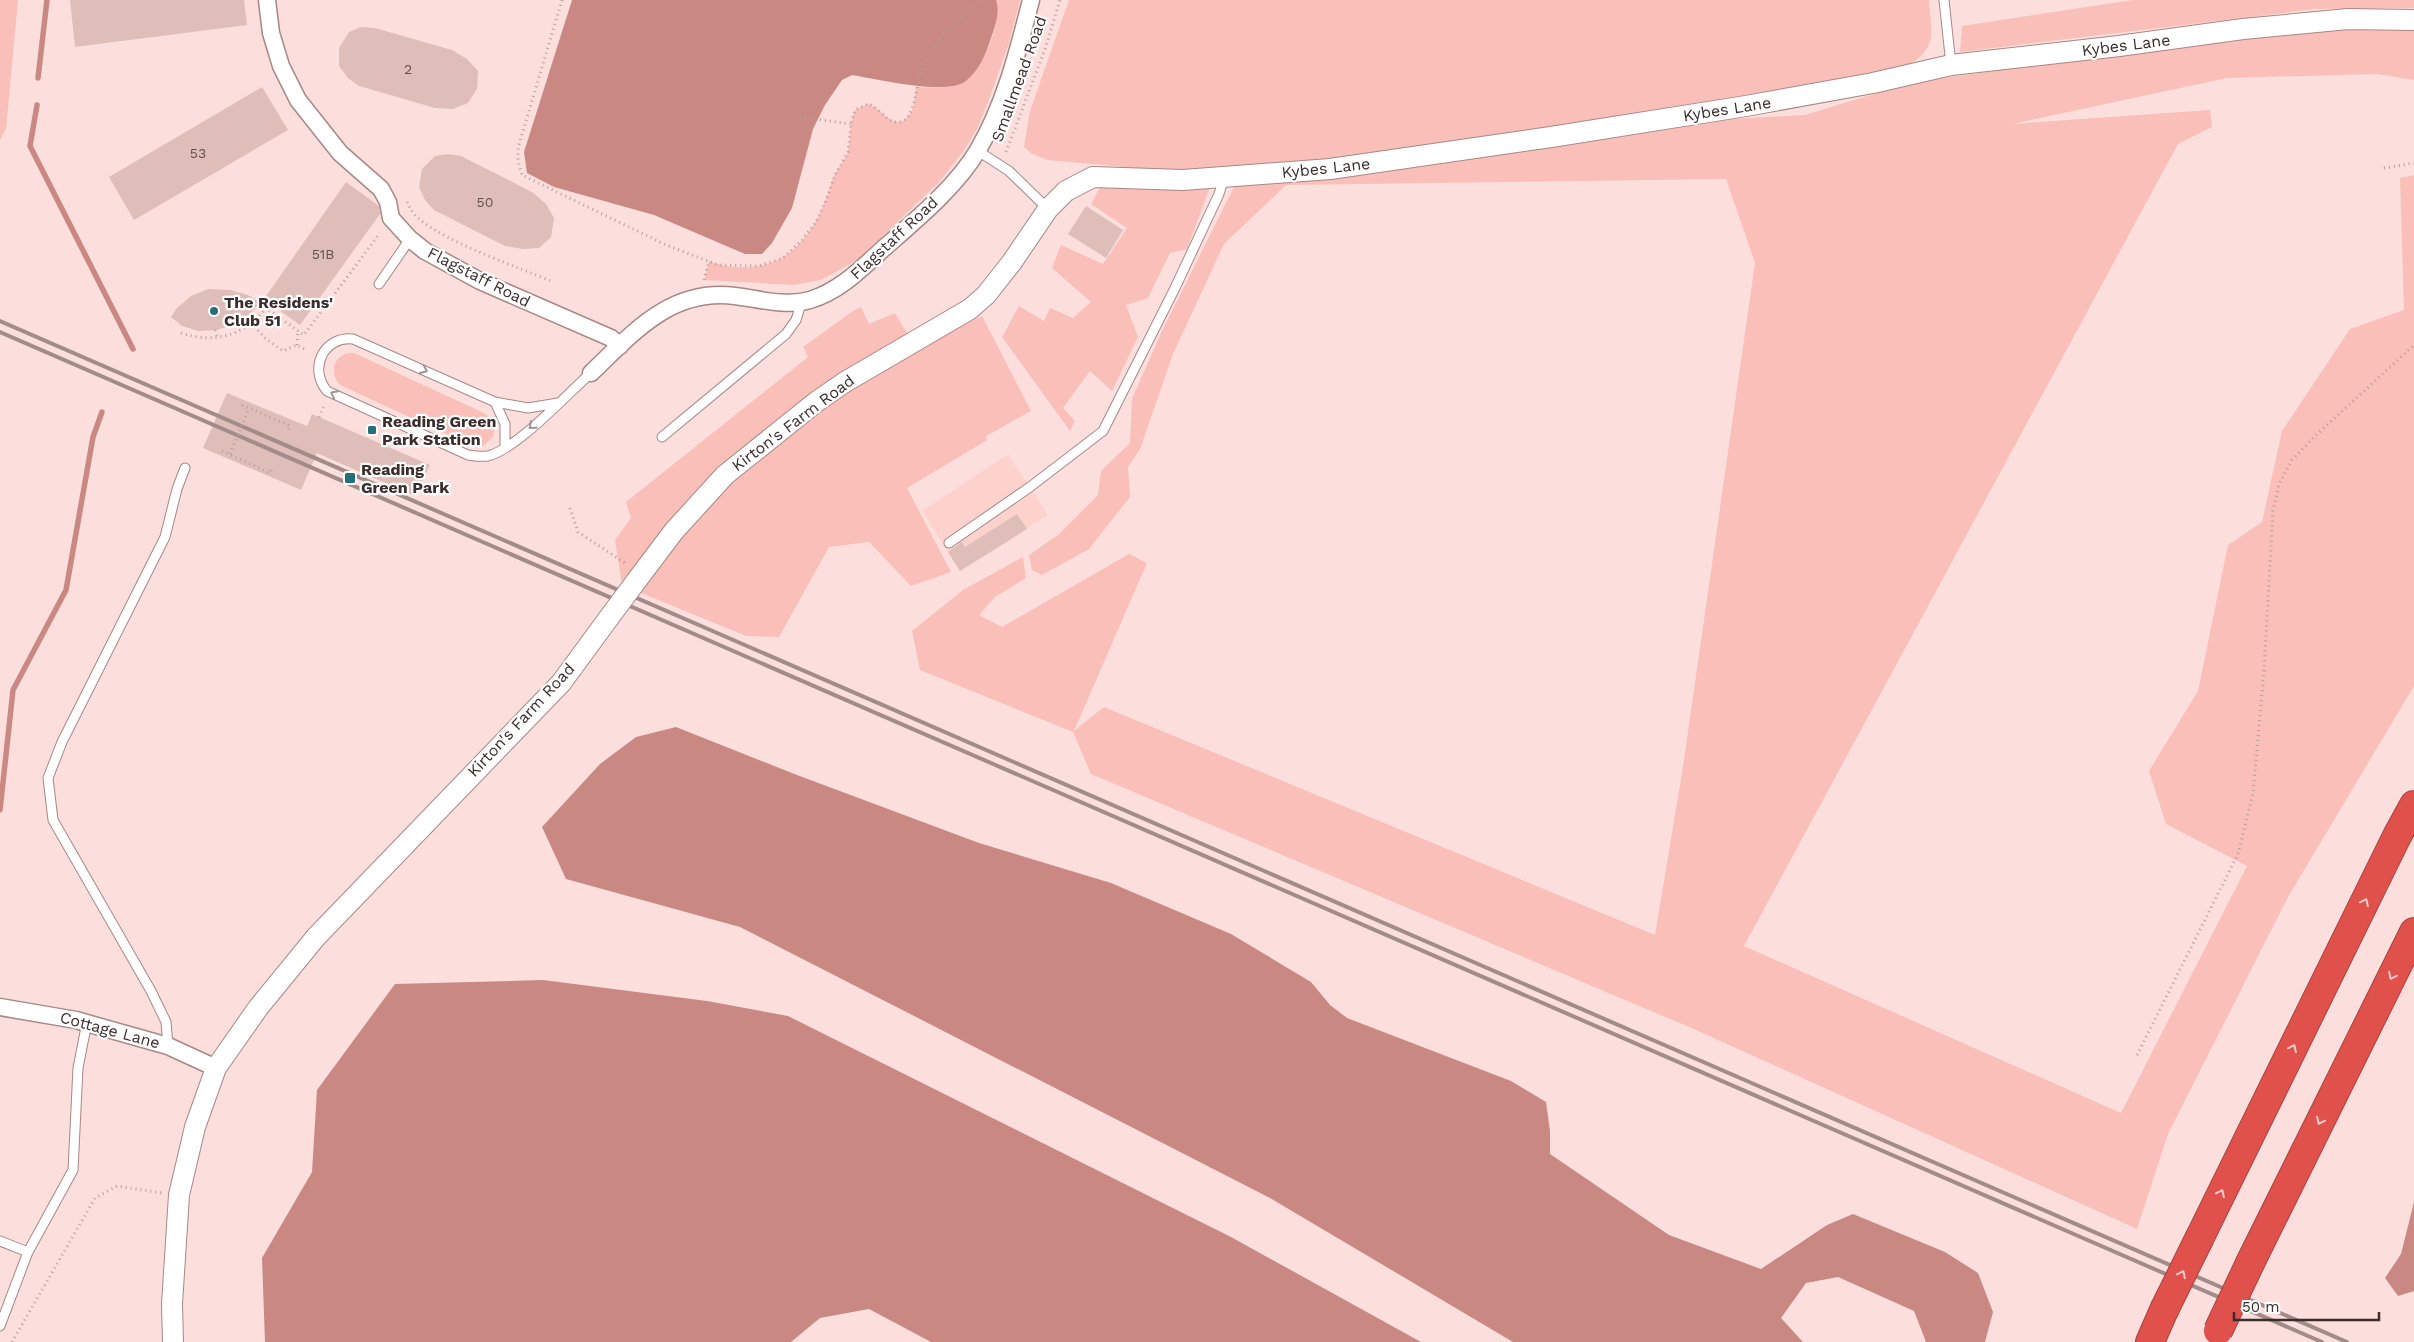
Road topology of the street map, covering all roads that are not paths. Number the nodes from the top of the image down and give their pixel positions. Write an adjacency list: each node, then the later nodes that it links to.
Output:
1 (268, 0): 9 (street, Flagstaff Road)
2 (1031, 0): 6 (street, Flagstaff Road)
3 (1944, 0): 5 (lane)
4 (2414, 20): 5 (street, Kybes Lane)
5 (1951, 65): 7 (street, Kybes Lane)
6 (978, 151): 8 (lane); 11 (street, Flagstaff Road)
7 (1224, 177): 8 (street, Kybes Lane); 19 (lane)
8 (1048, 209): 25 (street, Kirton's Farm Road, bridge)
9 (410, 239): 10 (lane); 12 (street, Flagstaff Road)
10 (379, 284)
11 (802, 300): 12 (street, Flagstaff Road); 16 (lane)
12 (620, 346): 13 (street, Flagstaff Road)
13 (591, 373): 15 (lane)
14 (495, 402): 15 (lane); 17 (lane); 17 (lane, one-way to 14)
15 (558, 403): 17 (lane, one-way to 17)
16 (662, 437)
17 (505, 448)
18 (185, 468): 24 (lane)
19 (949, 543)
20 (2414, 805): 31 (highway, one-way to 20, bridge)
21 (2414, 932): 29 (highway, one-way to 29, bridge)
22 (0, 1007): 23 (street, Cottage Lane)
23 (87, 1022): 24 (street, Cottage Lane); 27 (lane)
24 (168, 1046): 25 (street, Cottage Lane)
25 (216, 1068): 30 (street, Kirton's Farm Road)
26 (0, 1241): 27 (lane)
27 (28, 1252): 28 (lane)
28 (0, 1326)
29 (2215, 1336)
30 (173, 1342)
31 (2150, 1342)

